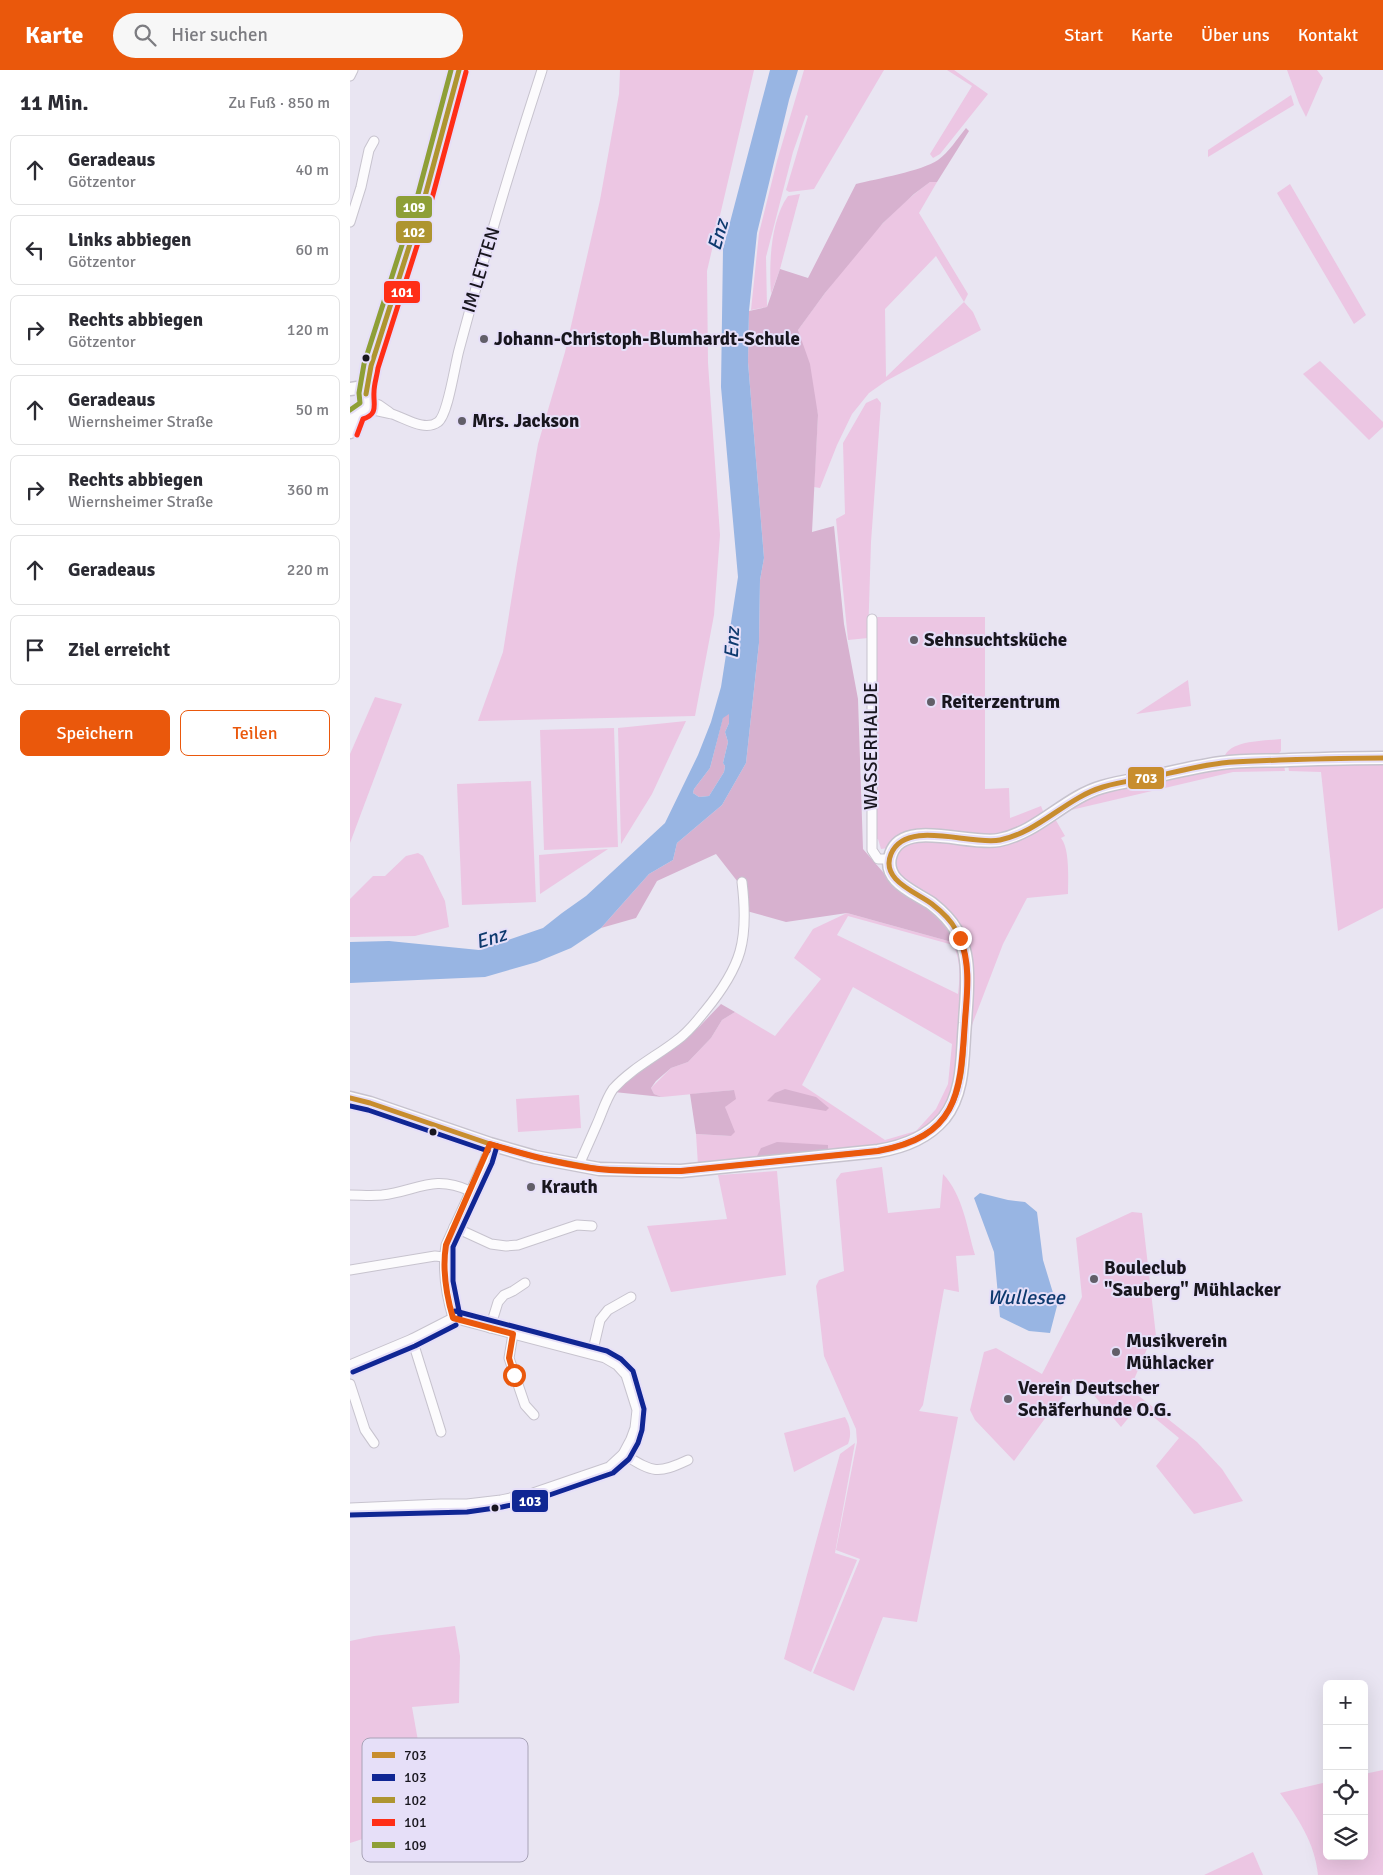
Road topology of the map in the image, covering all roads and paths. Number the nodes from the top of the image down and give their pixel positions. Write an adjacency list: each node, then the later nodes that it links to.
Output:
1 (353, 70): 4 (street)
2 (459, 70): 7 (main road)
3 (542, 70): 7 (street, IM LETTEN)
4 (350, 76)
5 (374, 141): 6 (street)
6 (350, 222)
7 (359, 401): 8 (main road)
8 (350, 432)
9 (872, 619): 11 (street, WASSERHALDE)
10 (1383, 758): 11 (main road)
11 (889, 859): 15 (main road)
12 (742, 882): 15 (street)
13 (350, 1098): 14 (main road)
14 (490, 1144): 15 (main road); 16 (street)
15 (579, 1166)
16 (470, 1191): 17 (street); 19 (street)
17 (350, 1195)
18 (592, 1226): 19 (street)
19 (454, 1227): 20 (street)
20 (444, 1257): 21 (street); 24 (street)
21 (350, 1270)
22 (525, 1283): 25 (street)
23 (631, 1297): 28 (street)
24 (453, 1318): 25 (street); 27 (street)
25 (490, 1328): 26 (street)
26 (513, 1334): 28 (street); 31 (street)
27 (412, 1339): 29 (street); 32 (street)
28 (592, 1354): 34 (street)
29 (350, 1365)
30 (350, 1384): 33 (street)
31 (534, 1414)
32 (441, 1432)
33 (374, 1443)
34 (623, 1454): 35 (street); 36 (street)
35 (688, 1460)
36 (350, 1508)

